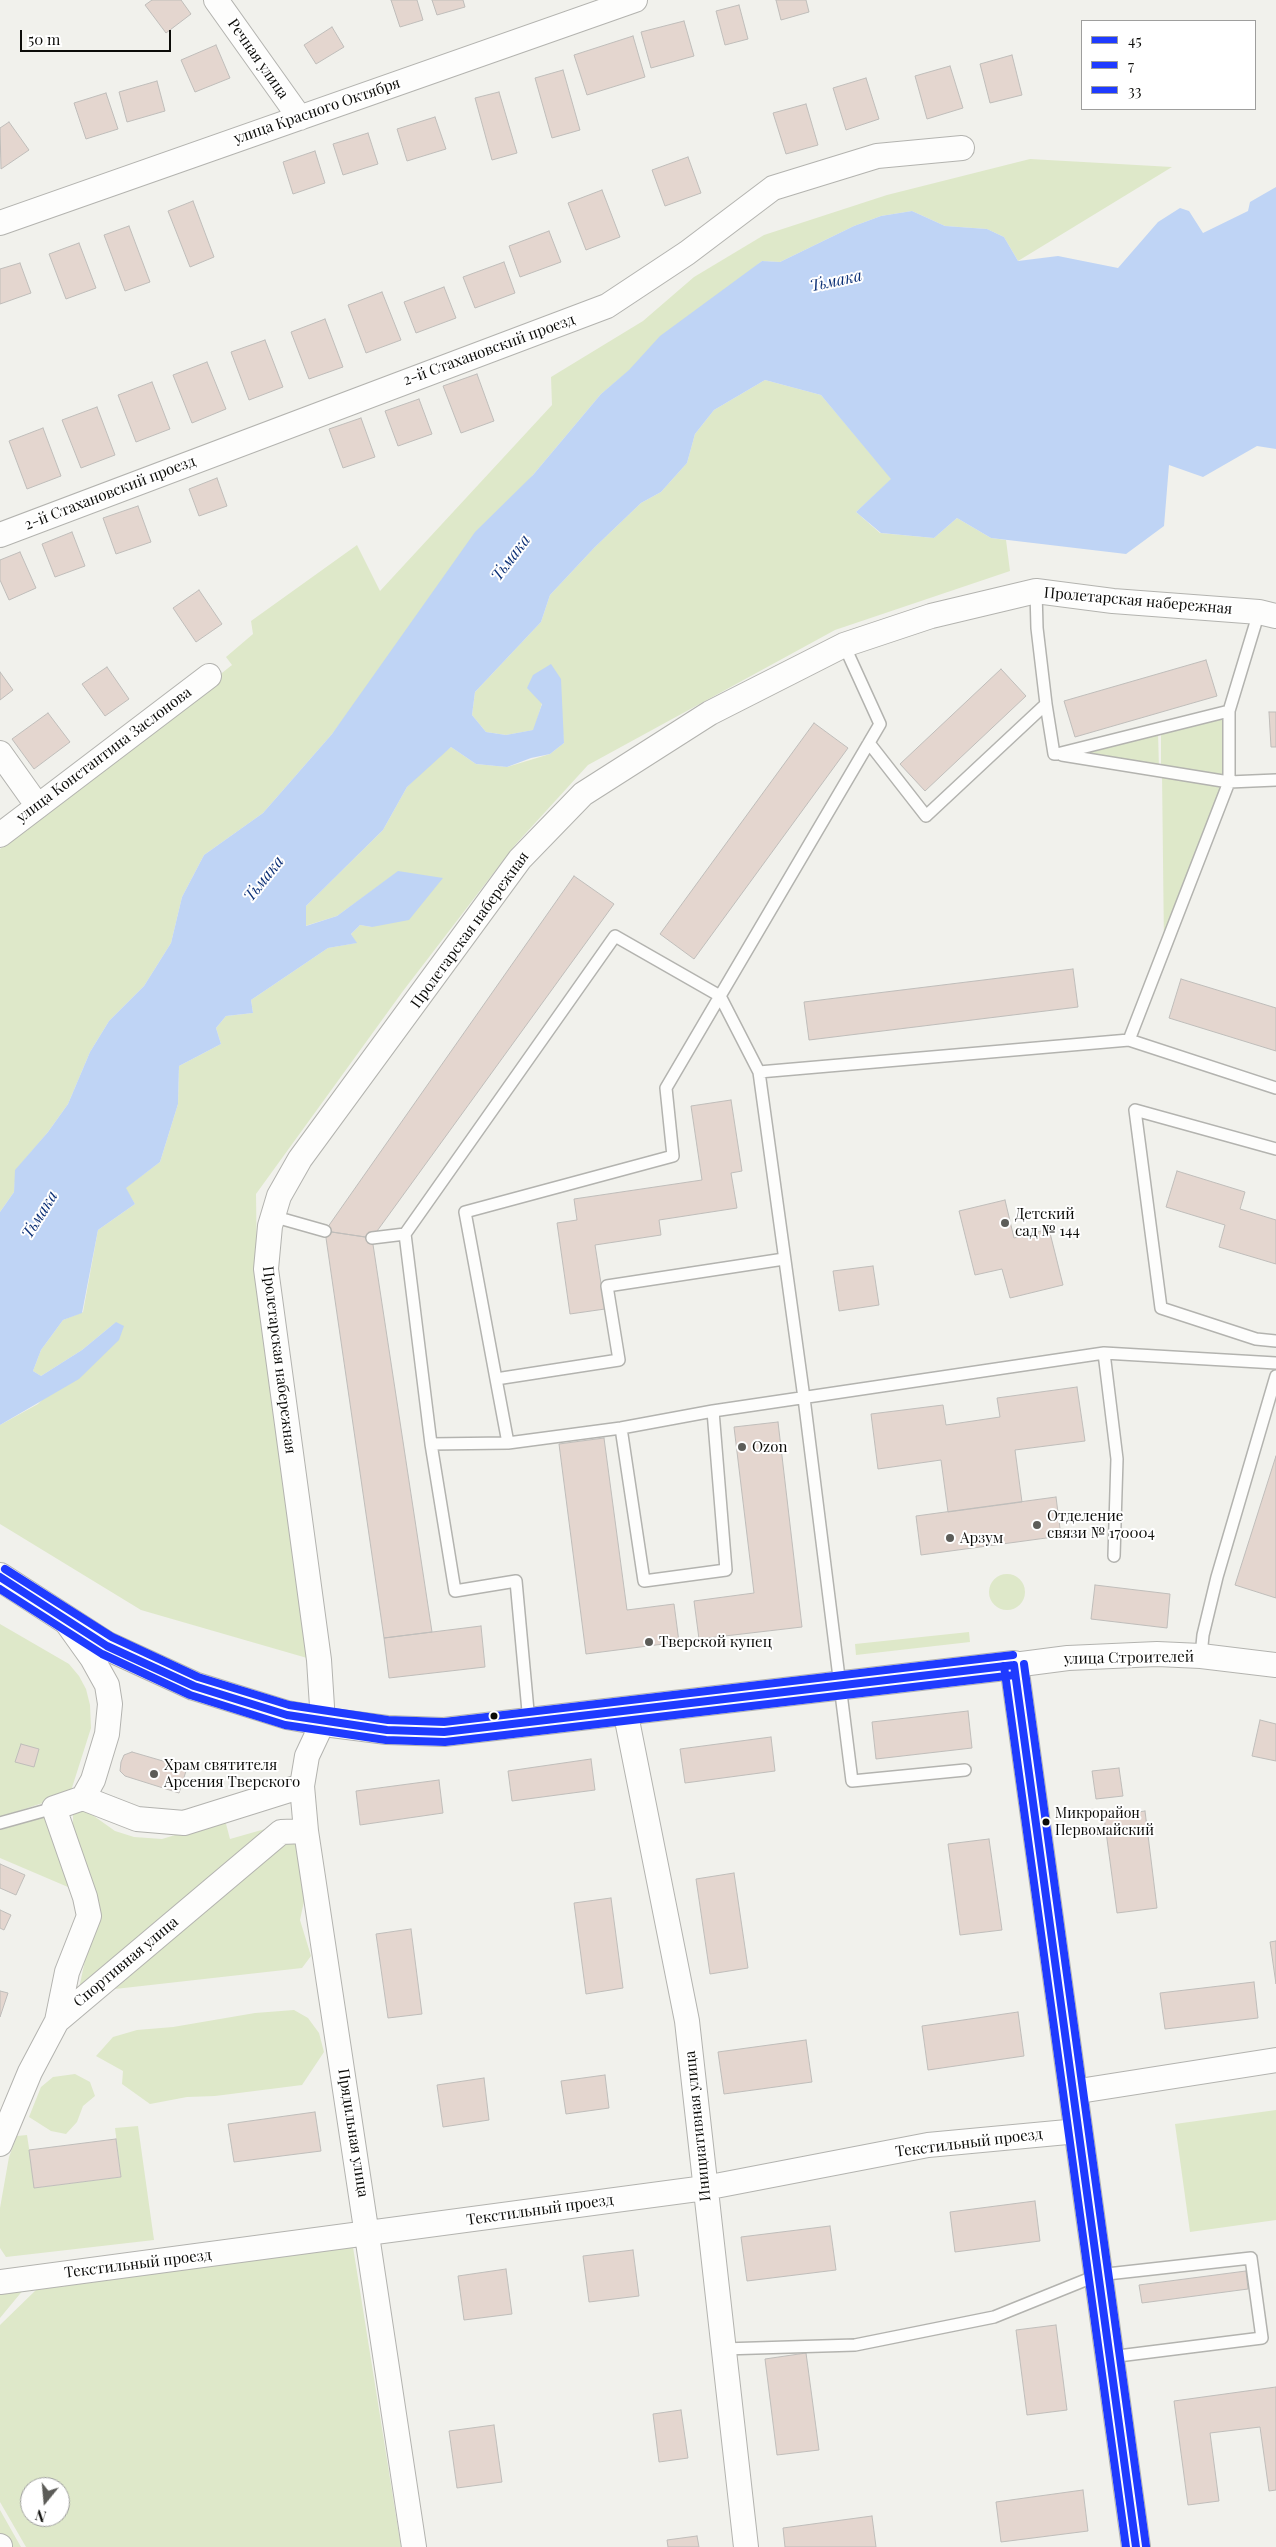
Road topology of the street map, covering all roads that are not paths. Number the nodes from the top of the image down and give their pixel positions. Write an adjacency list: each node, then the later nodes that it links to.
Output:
1 (216, 0): 4 (street, Речная улица)
2 (635, 0): 3 (street, улица Красного Октября)
3 (607, 4): 4 (street, улица Красного Октября)
4 (300, 118): 6 (street, улица Красного Октября)
5 (962, 148): 7 (street, 2-й Стахановский проезд)
6 (0, 222)
7 (0, 535)
8 (1036, 591): 9 (street, Пролетарская набережная); 10 (street, Пролетарская набережная); 12 (lane)
9 (1267, 614): 13 (lane)
10 (844, 645): 14 (lane); 26 (street, Пролетарская набережная)
11 (209, 676): 19 (street, улица Константина Заслонова)
12 (1046, 704): 14 (lane); 16 (lane)
13 (1230, 712): 16 (lane); 18 (lane)
14 (869, 743): 21 (lane)
15 (0, 753): 19 (street)
16 (1057, 754): 18 (lane)
17 (1276, 780): 18 (lane)
18 (1229, 782): 22 (lane)
19 (38, 805): 20 (street, улица Константина Заслонова)
20 (0, 835)
21 (720, 996): 23 (lane); 28 (lane); 35 (lane)
22 (1129, 1040): 23 (lane); 24 (lane)
23 (759, 1072): 30 (lane)
24 (1276, 1088)
25 (1276, 1149): 31 (lane)
26 (272, 1216): 27 (lane); 49 (street, Пролетарская набережная)
27 (325, 1230)
28 (406, 1234): 29 (lane); 40 (lane)
29 (372, 1238)
30 (784, 1259): 35 (lane); 36 (lane)
31 (1276, 1341)
32 (1104, 1353): 33 (lane); 36 (lane); 41 (lane)
33 (1276, 1363)
34 (1276, 1376): 44 (lane)
35 (496, 1379): 39 (lane)
36 (804, 1398): 37 (lane); 47 (lane)
37 (713, 1411): 38 (lane); 38 (lane)
38 (621, 1428): 39 (lane)
39 (508, 1443): 40 (lane)
40 (431, 1444): 50 (lane)
41 (1114, 1556)
42 (0, 1577): 43 (main road, улица Строителей)
43 (65, 1621): 49 (main road, улица Строителей); 53 (street)
44 (1201, 1656): 45 (street, улица Строителей); 46 (street, улица Строителей)
45 (1014, 1665): 47 (main road, улица Строителей); 59 (main road)
46 (1276, 1665)
47 (839, 1684): 48 (main road, улица Строителей); 51 (lane)
48 (626, 1710): 50 (main road, улица Строителей); 62 (street, Инициативная улица)
49 (323, 1722): 50 (main road, улица Строителей); 52 (street, Прядильная улица)
50 (529, 1722)
51 (965, 1770)
52 (302, 1786): 53 (street); 56 (street, Прядильная улица)
53 (83, 1798): 54 (street)
54 (54, 1808): 55 (lane); 57 (street)
55 (0, 1824)
56 (306, 1831): 57 (street, Спортивная улица); 63 (street, Прядильная улица)
57 (57, 2021): 61 (street, Спортивная улица)
58 (1276, 2060): 59 (street)
59 (1073, 2092): 60 (main road)
60 (1078, 2131): 62 (street, Текстильный проезд); 64 (main road)
61 (0, 2144)
62 (705, 2188): 63 (street, Текстильный проезд); 66 (street, Инициативная улица)
63 (368, 2233): 65 (street, Текстильный проезд); 68 (street, Прядильная улица)
64 (1098, 2275): 66 (lane); 67 (main road); 67 (lane)
65 (0, 2282)
66 (723, 2348): 69 (street, Инициативная улица)
67 (1110, 2357): 70 (main road)
68 (414, 2547)
69 (746, 2547)
70 (1136, 2547)

